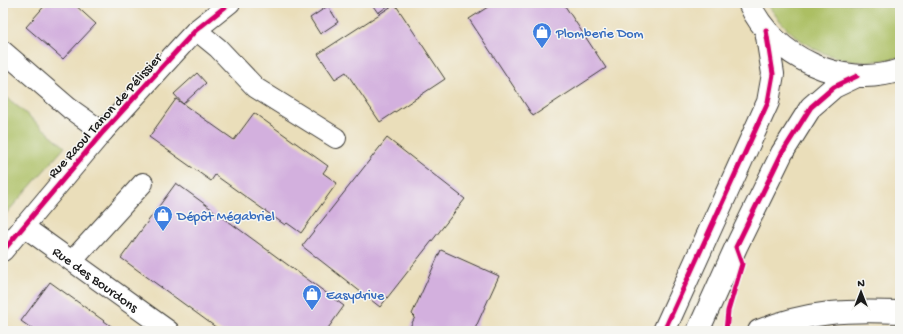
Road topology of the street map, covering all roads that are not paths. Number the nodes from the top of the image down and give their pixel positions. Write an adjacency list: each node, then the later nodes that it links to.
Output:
1 (230, 3): 3 (street, Rue Raoul Tanon de Pélissier)
2 (749, 3): 4 (main road)
3 (196, 30): 8 (street, Rue Raoul Tanon de Pélissier); 9 (street)
4 (766, 30): 6 (main road); 16 (main road)
5 (3, 51): 8 (street)
6 (857, 76): 7 (main road); 17 (main road)
7 (896, 76)
8 (103, 132): 11 (street, Rue Raoul Tanon de Pélissier)
9 (336, 138)
10 (143, 183): 13 (street)
11 (23, 226): 12 (street, Rue Raoul Tanon de Pélissier); 13 (street, Rue des Bourdons)
12 (3, 250)
13 (72, 261): 15 (street, Rue des Bourdons)
14 (900, 312): 18 (main road)
15 (169, 331)
16 (664, 331)
17 (698, 331)
18 (759, 331)

